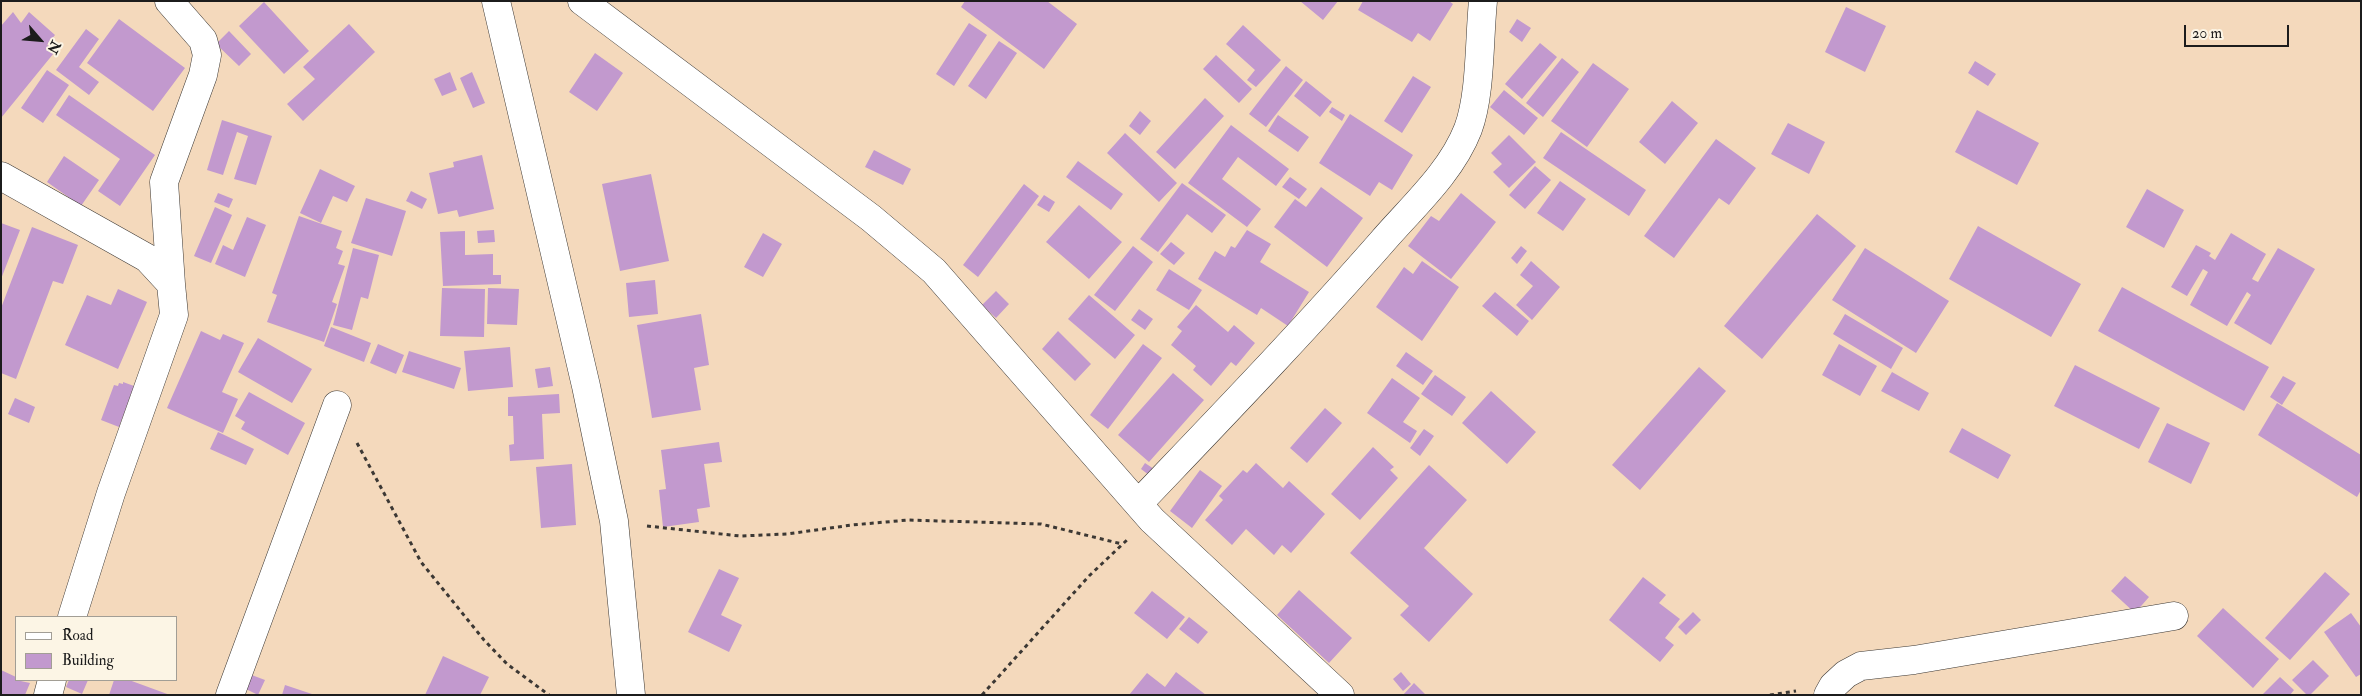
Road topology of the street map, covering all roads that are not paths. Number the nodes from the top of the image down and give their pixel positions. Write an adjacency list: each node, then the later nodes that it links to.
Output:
1 (170, 1): 6 (street)
2 (496, 1): 14 (street)
3 (582, 1): 8 (street)
4 (1483, 1): 8 (street)
5 (1, 176): 6 (street)
6 (171, 284): 9 (street)
7 (336, 405): 13 (street)
8 (1145, 512): 15 (street)
9 (72, 616)
10 (2174, 616): 16 (street)
11 (52, 681): 12 (street)
12 (48, 695)
13 (230, 695)
14 (631, 695)
15 (1340, 695)
16 (1828, 695)

